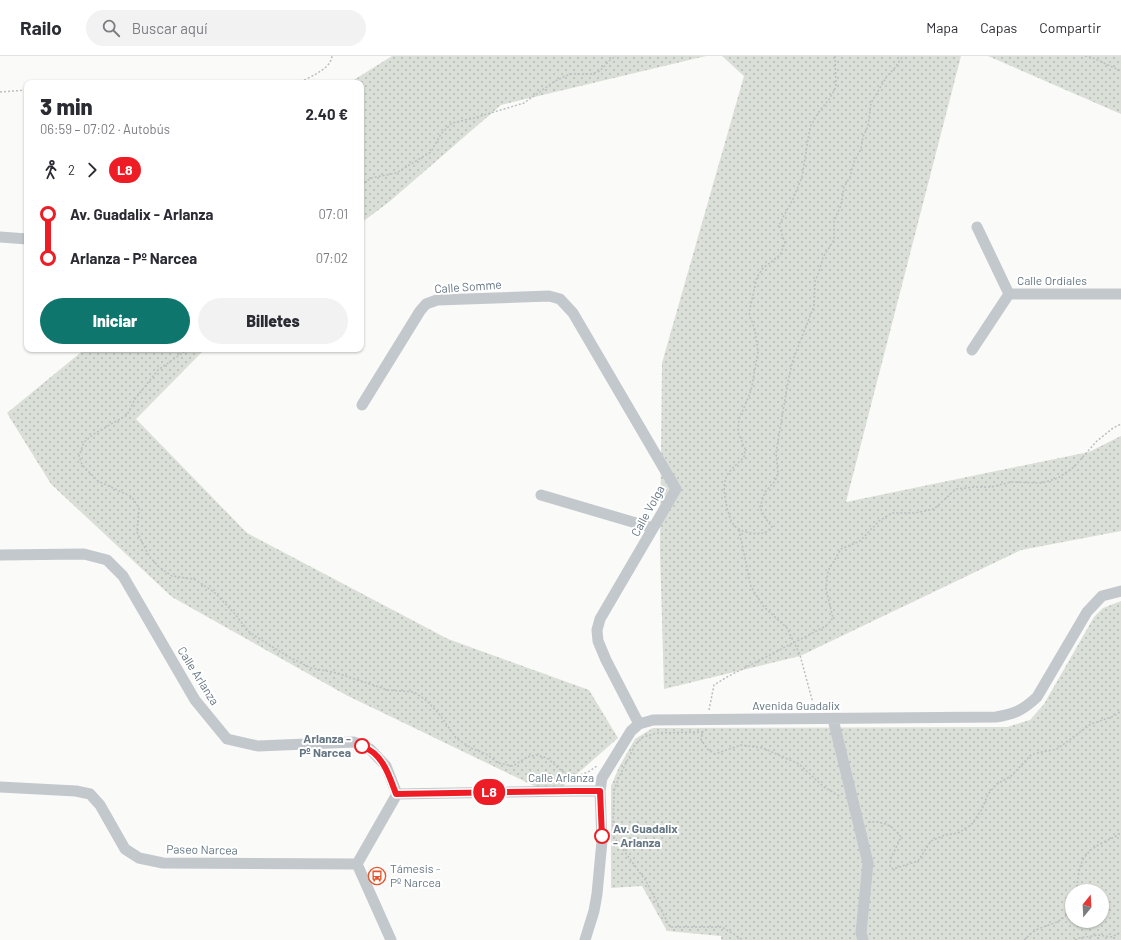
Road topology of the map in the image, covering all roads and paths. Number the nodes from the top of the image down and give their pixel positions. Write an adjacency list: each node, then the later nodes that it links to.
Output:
1 (332, 56): 7 (path)
2 (616, 56): 10 (path)
3 (835, 56): 23 (path)
4 (903, 56): 23 (path)
5 (1085, 56): 6 (path)
6 (1121, 71)
7 (302, 80)
8 (24, 90): 9 (path)
9 (0, 92)
10 (364, 183)
11 (977, 227): 14 (street, Calle Ordiales)
12 (0, 237): 13 (street)
13 (24, 239)
14 (1010, 294): 15 (street, Calle Ordiales); 17 (street)
15 (1121, 294)
16 (560, 299): 19 (street, Calle Somme); 22 (street, Calle Volga)
17 (972, 350)
18 (184, 352): 33 (path)
19 (362, 405)
20 (1121, 424): 26 (path)
21 (541, 494): 22 (street)
22 (653, 528): 31 (street, Calle Volga)
23 (739, 530): 26 (path)
24 (0, 555): 36 (street, Calle Arlanza)
25 (1121, 591): 30 (street, Avenida Guadalix)
26 (794, 642): 28 (path); 29 (path)
27 (1121, 711): 38 (path)
28 (817, 718): 29 (street, Avenida Guadalix); 30 (street, Avenida Guadalix)
29 (706, 719): 31 (street, Avenida Guadalix); 32 (path)
30 (833, 719): 37 (street)
31 (638, 724): 33 (street)
32 (703, 732): 37 (path); 46 (path)
33 (607, 771): 35 (street)
34 (0, 788): 40 (street, Paseo Narcea)
35 (600, 791): 36 (street, Calle Arlanza); 45 (street)
36 (396, 794): 40 (street)
37 (853, 804): 38 (street)
38 (858, 823): 47 (street)
39 (1121, 832): 41 (path)
40 (357, 864): 44 (street)
41 (1077, 884)
42 (1065, 917): 48 (path)
43 (1121, 932): 49 (path)
44 (391, 940)
45 (585, 940)
46 (743, 940)
47 (863, 940)
48 (1024, 940)
49 (1075, 940)

